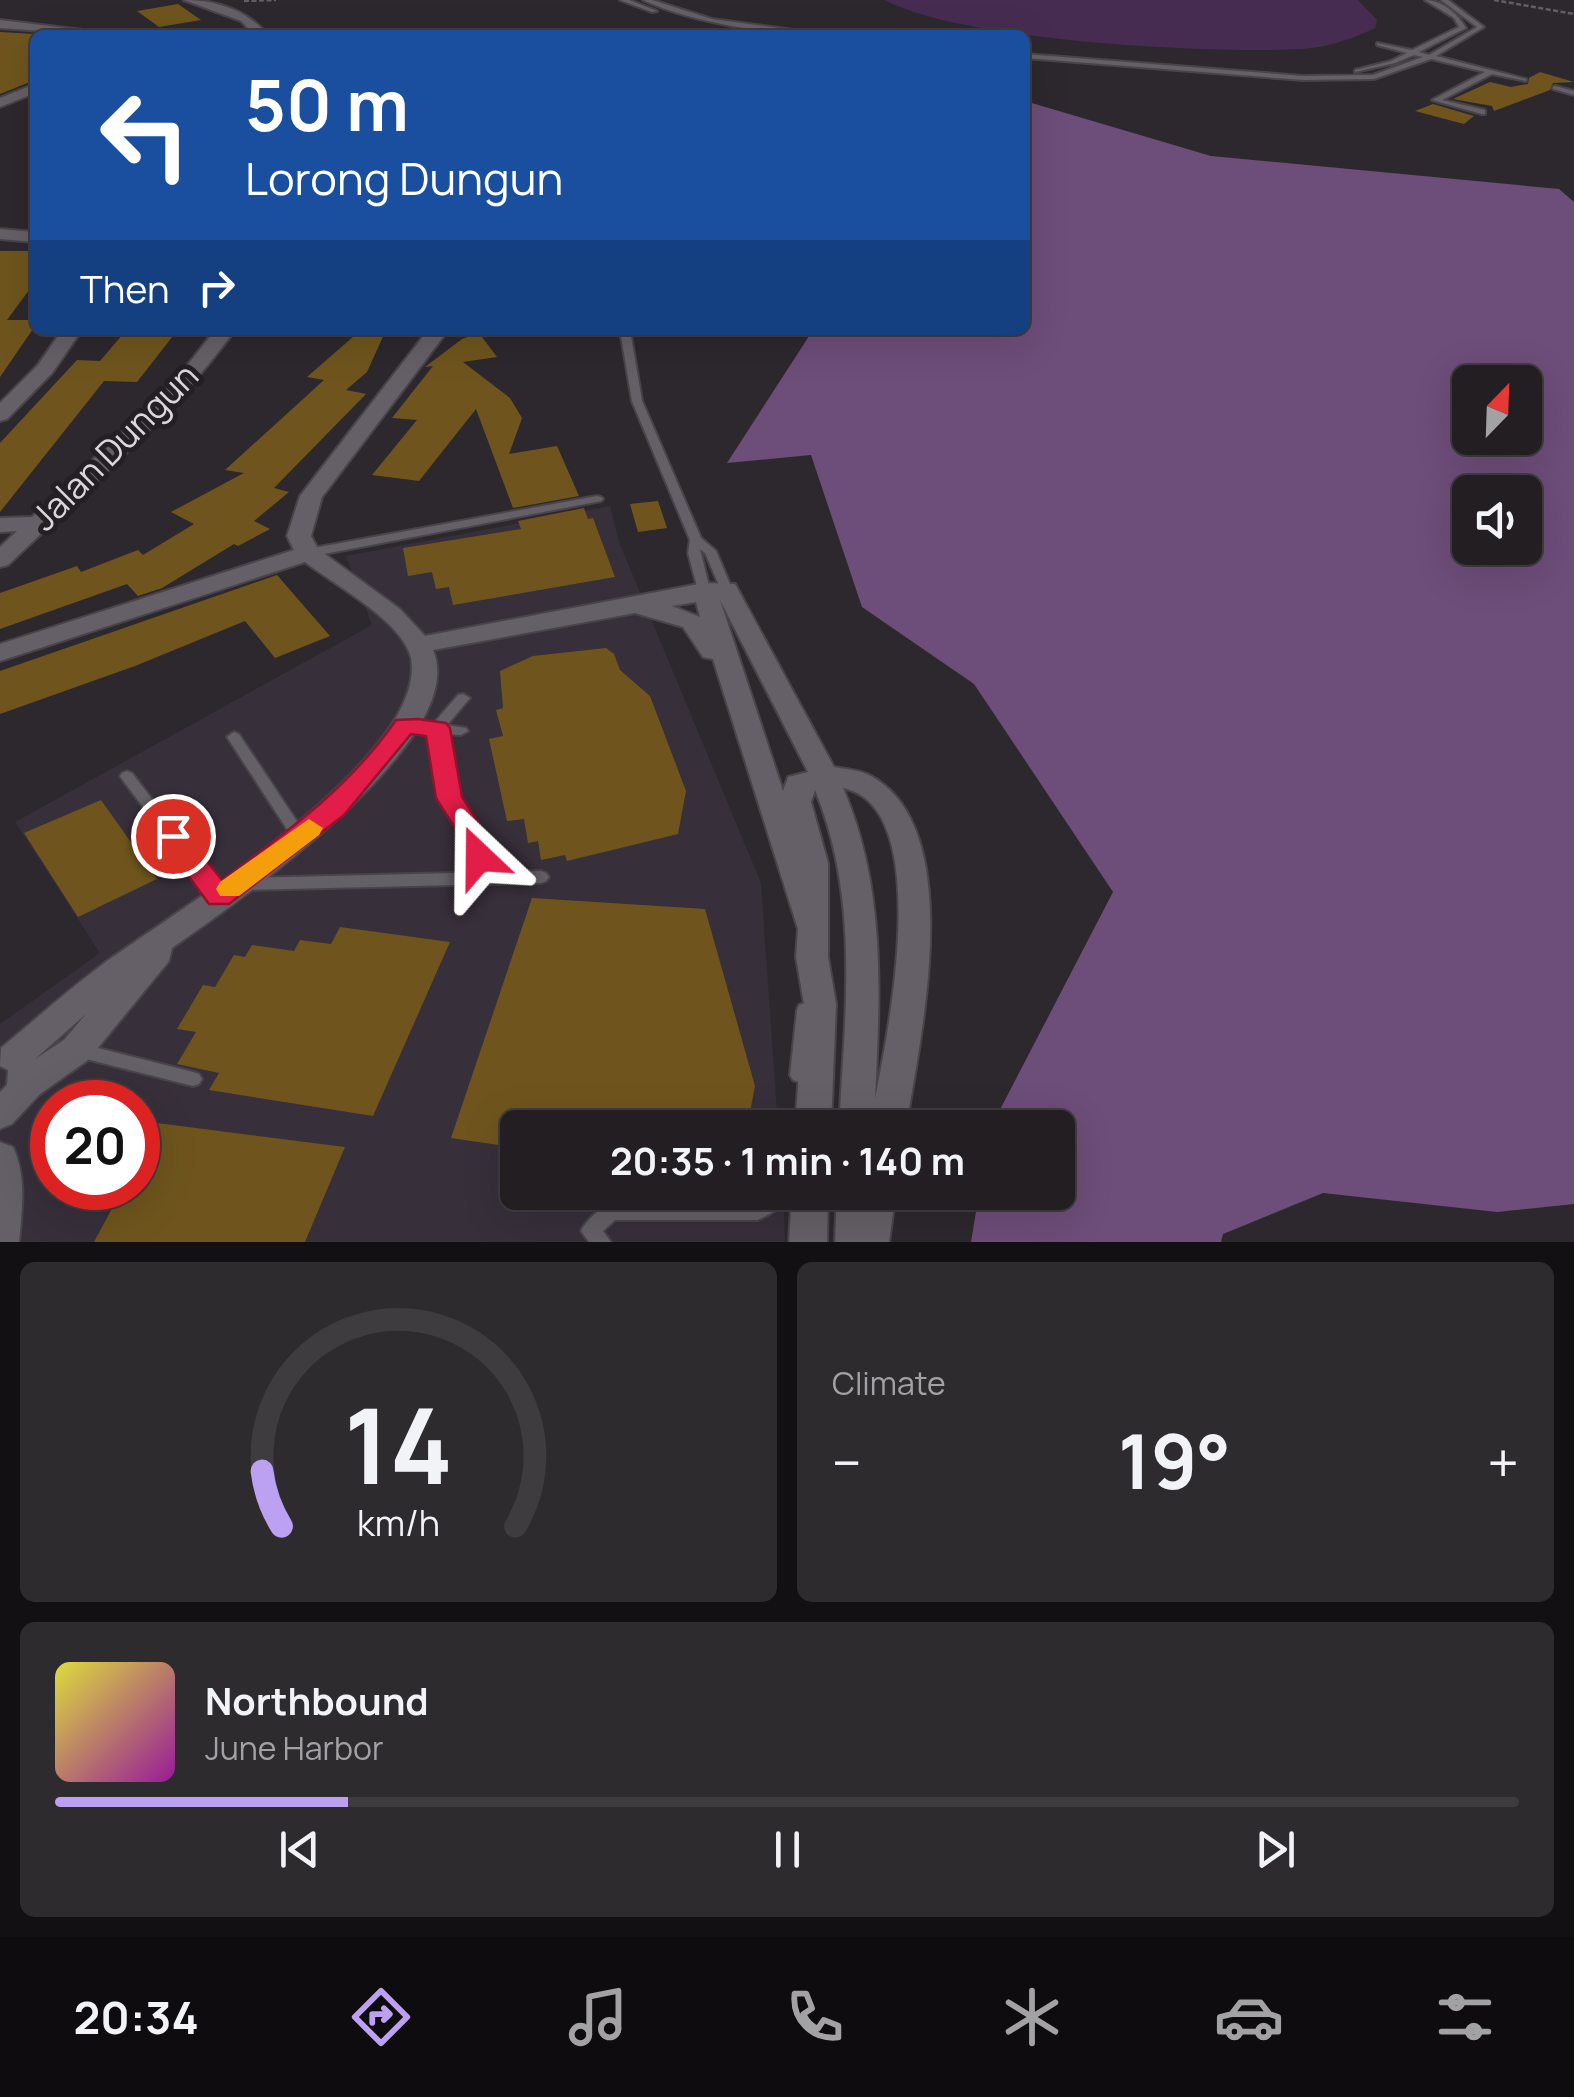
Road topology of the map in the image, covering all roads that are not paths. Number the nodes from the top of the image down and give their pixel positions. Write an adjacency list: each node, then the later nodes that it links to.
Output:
1 (622, 0): 9 (lane)
2 (646, 0): 10 (lane)
3 (1428, 0): 14 (lane)
4 (1444, 0): 15 (lane)
5 (199, 1): 8 (street)
6 (0, 24): 7 (street)
7 (50, 30)
8 (256, 30)
9 (735, 30)
10 (789, 30)
11 (1379, 44): 14 (lane)
12 (1030, 53): 14 (lane)
13 (1030, 53): 15 (lane)
14 (1412, 54): 15 (lane)
15 (1430, 57): 16 (lane)
16 (1492, 72): 17 (lane); 22 (lane)
17 (1524, 80)
18 (1556, 88): 20 (lane)
19 (30, 90): 21 (street)
20 (1574, 92)
21 (0, 102)
22 (1482, 112)
23 (0, 234): 24 (street)
24 (30, 236)
25 (69, 335): 29 (street)
26 (221, 335): 31 (street, Jalan Dungun)
27 (434, 335): 34 (street)
28 (626, 335): 33 (lane)
29 (0, 415)
30 (597, 500): 34 (lane)
31 (41, 523): 32 (street); 35 (street, Jalan Dungun)
32 (0, 525)
33 (693, 535): 36 (lane); 36 (lane)
34 (308, 553): 38 (street); 39 (street)
35 (0, 560)
36 (715, 590): 37 (street); 41 (street); 46 (street)
37 (627, 604): 38 (street); 41 (street)
38 (418, 645): 42 (street)
39 (0, 653)
40 (463, 698): 43 (lane)
41 (740, 703): 53 (street)
42 (404, 726): 43 (lane); 48 (street)
43 (438, 728): 44 (lane); 49 (lane)
44 (461, 730)
45 (234, 737): 48 (lane)
46 (822, 775): 53 (street); 59 (street); 60 (street)
47 (127, 776): 51 (lane)
48 (299, 836): 51 (street)
49 (479, 857)
50 (541, 877): 51 (lane)
51 (228, 890): 52 (street)
52 (176, 929): 54 (street); 55 (street)
53 (813, 943): 57 (lane); 58 (street)
54 (76, 1050): 55 (street); 56 (lane)
55 (13, 1067): 61 (street)
56 (194, 1079)
57 (798, 1110)
58 (814, 1110)
59 (857, 1110)
60 (891, 1110)
61 (0, 1114)
62 (0, 1158): 67 (street)
63 (760, 1210): 68 (lane)
64 (809, 1210): 69 (street)
65 (855, 1210): 70 (street)
66 (875, 1210): 71 (street)
67 (0, 1242)
68 (602, 1242)
69 (808, 1242)
70 (854, 1242)
71 (870, 1242)

